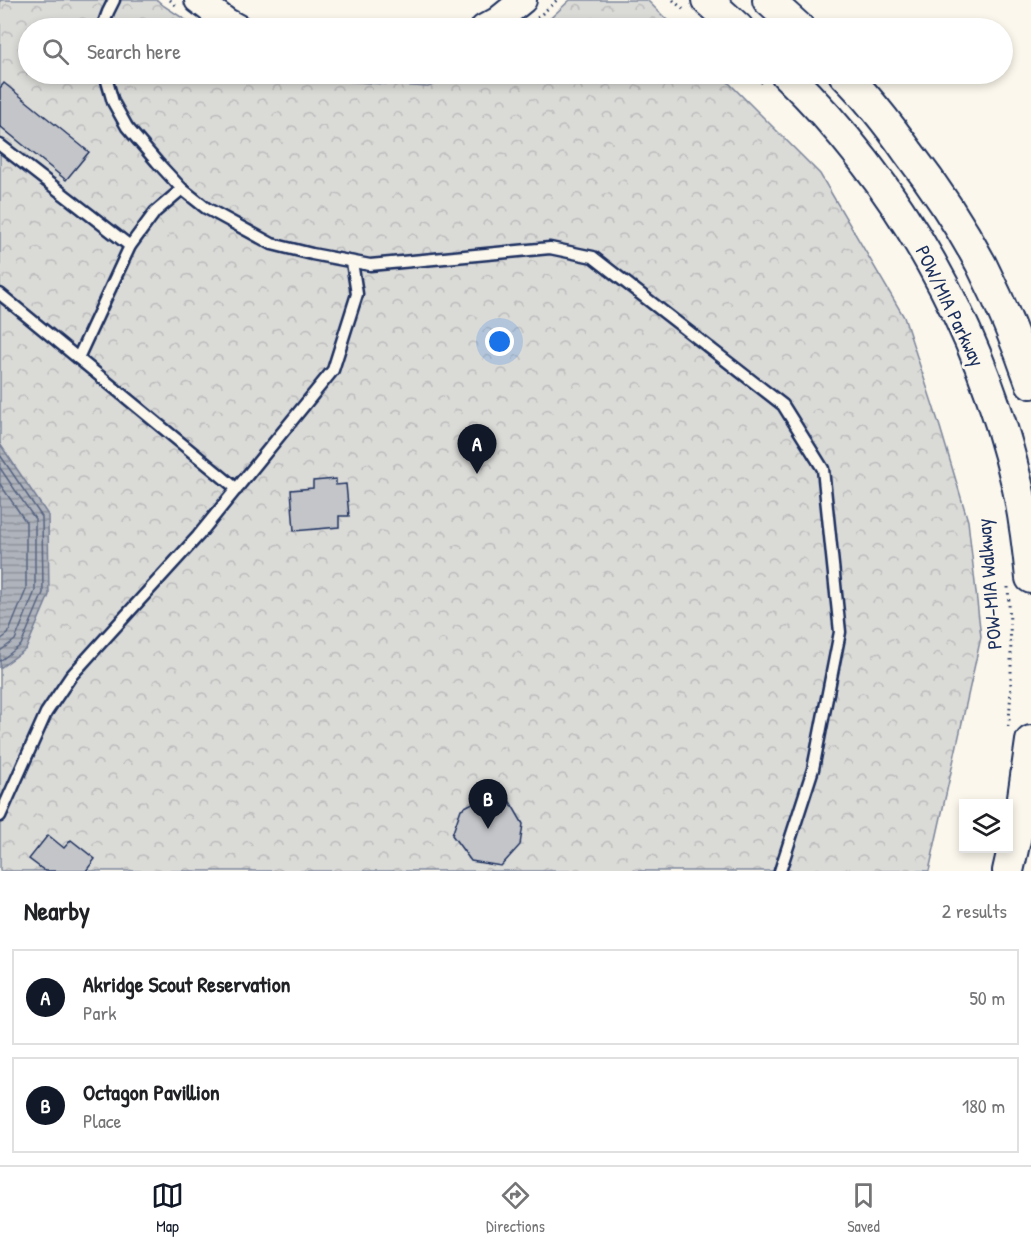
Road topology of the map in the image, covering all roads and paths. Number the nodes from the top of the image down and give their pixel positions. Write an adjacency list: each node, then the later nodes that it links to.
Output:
1 (114, 0): 6 (lane)
2 (198, 0): 7 (street)
3 (523, 0): 8 (street)
4 (707, 0): 9 (main road)
5 (768, 0): 10 (main road)
6 (106, 18)
7 (222, 18)
8 (501, 18)
9 (727, 18)
10 (788, 18)
11 (108, 84): 15 (lane)
12 (781, 84): 22 (main road, POW/MIA Parkway)
13 (853, 84): 20 (main road)
14 (0, 145): 16 (lane)
15 (182, 189): 16 (lane); 17 (lane)
16 (130, 246): 19 (lane)
17 (352, 262): 21 (lane); 25 (lane)
18 (0, 294): 19 (lane)
19 (78, 358): 21 (lane)
20 (1031, 383)
21 (237, 489): 24 (lane)
22 (1019, 579): 23 (path, POW-MIA Walkway)
23 (1019, 740): 26 (main road)
24 (0, 816)
25 (780, 871)
26 (1008, 871)

